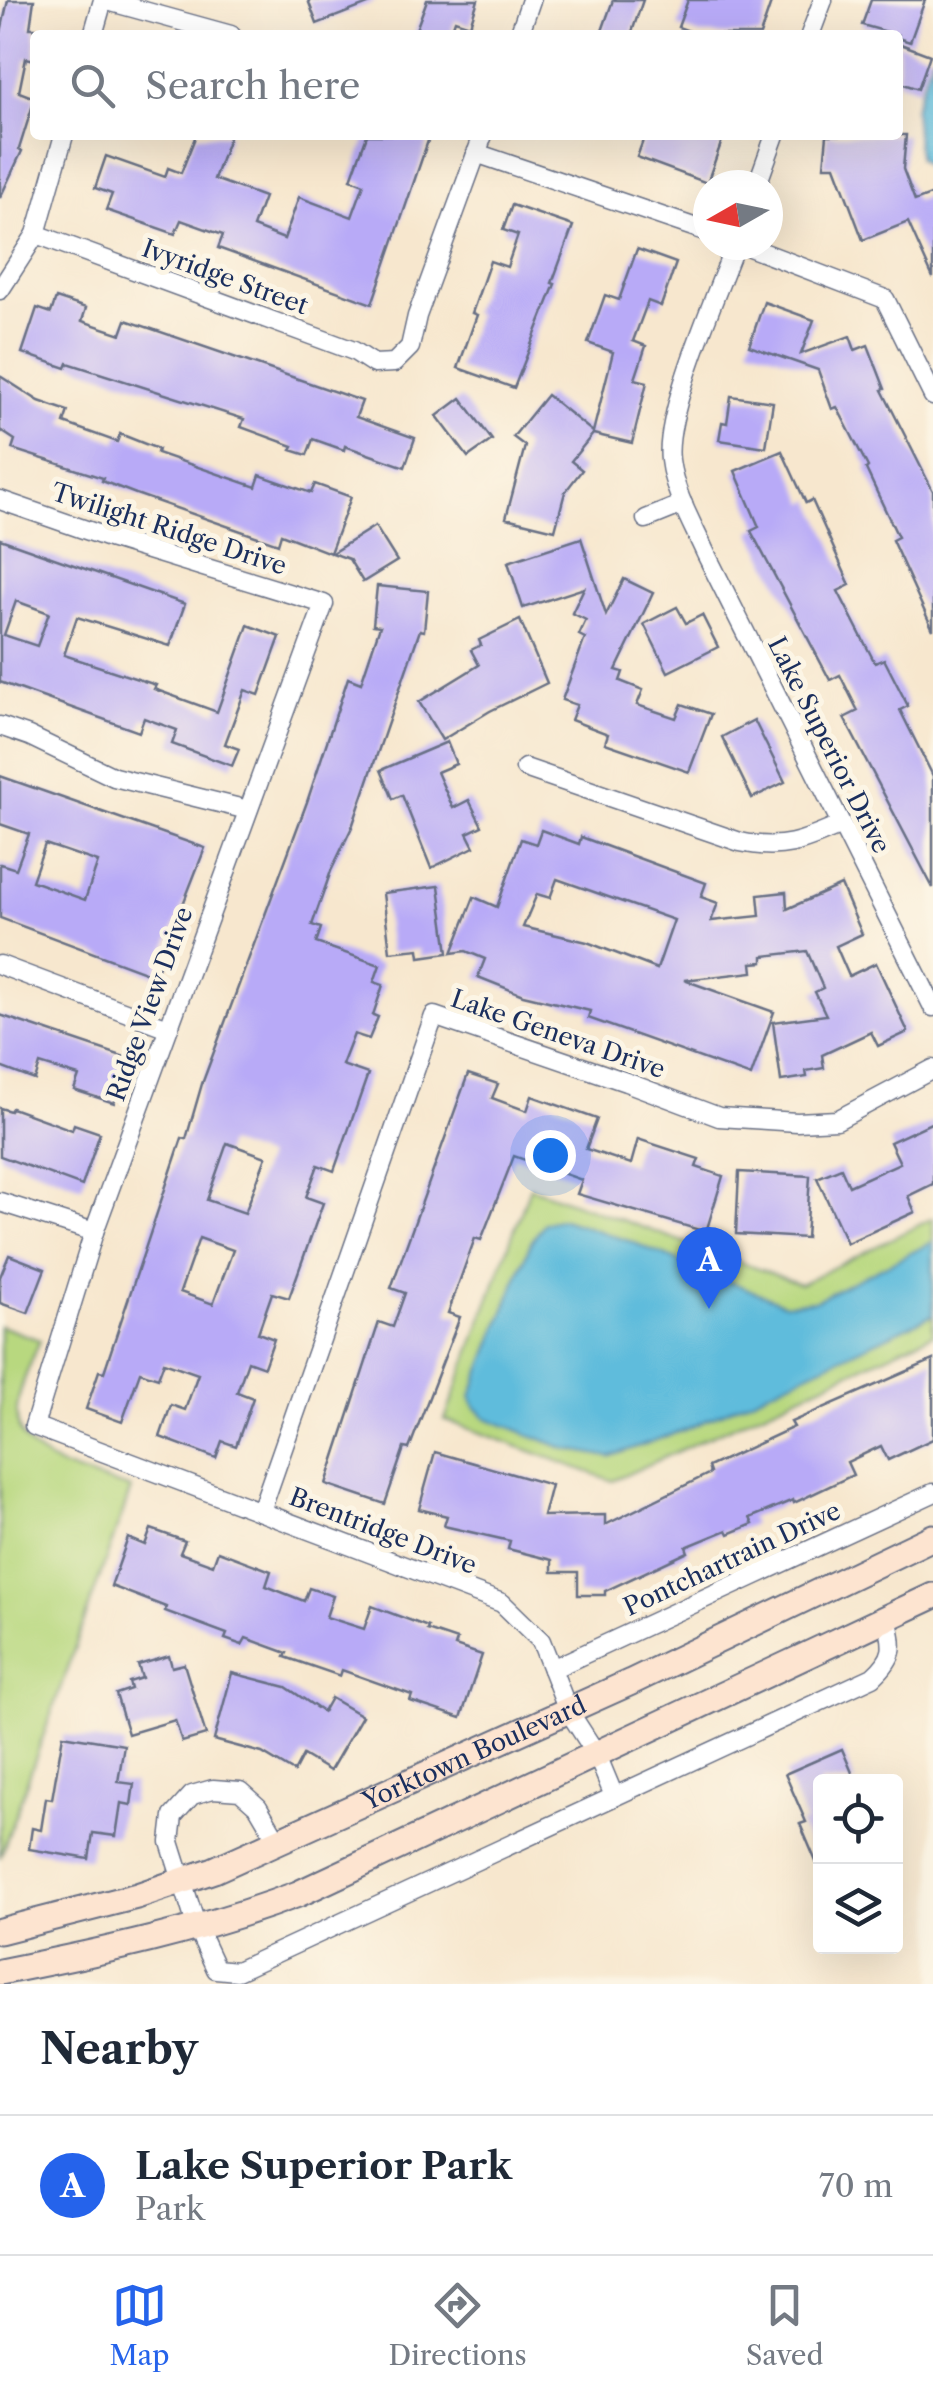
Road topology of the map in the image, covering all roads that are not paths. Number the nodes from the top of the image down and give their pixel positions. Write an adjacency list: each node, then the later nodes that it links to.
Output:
1 (103, 0): 4 (street); 5 (street)
2 (531, 0): 6 (street)
3 (823, 0): 7 (street)
4 (94, 30)
5 (213, 30)
6 (520, 30)
7 (812, 30)
8 (63, 140): 13 (street)
9 (772, 140): 11 (street)
10 (479, 144): 12 (street); 13 (street, Ivyridge Street)
11 (762, 170)
12 (693, 226)
13 (36, 234): 16 (street)
14 (730, 260): 19 (street, Lake Superior Drive)
15 (783, 260): 17 (street)
16 (0, 290)
17 (933, 396)
18 (0, 500): 21 (street, Twilight Ridge Drive)
19 (683, 504): 20 (street); 25 (street, Lake Superior Drive)
20 (646, 519)
21 (324, 604): 24 (street, Ridge View Drive)
22 (0, 726): 24 (street)
23 (525, 768): 25 (street)
24 (248, 810): 28 (street, Ridge View Drive)
25 (841, 826): 27 (street, Lake Superior Drive)
26 (0, 964): 28 (street)
27 (933, 1008)
28 (168, 1028): 31 (street, Ridge View Drive)
29 (933, 1070): 34 (street, Lake Geneva Drive)
30 (0, 1202): 31 (street)
31 (94, 1232): 32 (street, Ridge View Drive)
32 (34, 1426): 34 (street, Brentridge Drive)
33 (933, 1493): 38 (street, Pontchartrain Drive)
34 (261, 1511): 38 (street, Brentridge Drive)
35 (933, 1537): 39 (main road, Yorktown Boulevard)
36 (933, 1596): 37 (main road, Yorktown Boulevard)
37 (887, 1618): 40 (main road, Yorktown Boulevard); 41 (street)
38 (552, 1669): 39 (street, Brentridge Drive)
39 (568, 1710): 40 (street, Brentridge Drive); 42 (main road, Yorktown Boulevard)
40 (597, 1755): 41 (street, Brentridge Drive); 44 (main road, Yorktown Boulevard)
41 (614, 1796): 44 (street)
42 (278, 1841): 43 (main road, Yorktown Boulevard); 43 (street)
43 (183, 1881): 44 (street); 45 (main road, Yorktown Boulevard)
44 (197, 1928): 46 (main road, Yorktown Boulevard)
45 (0, 1931)
46 (0, 1972)

